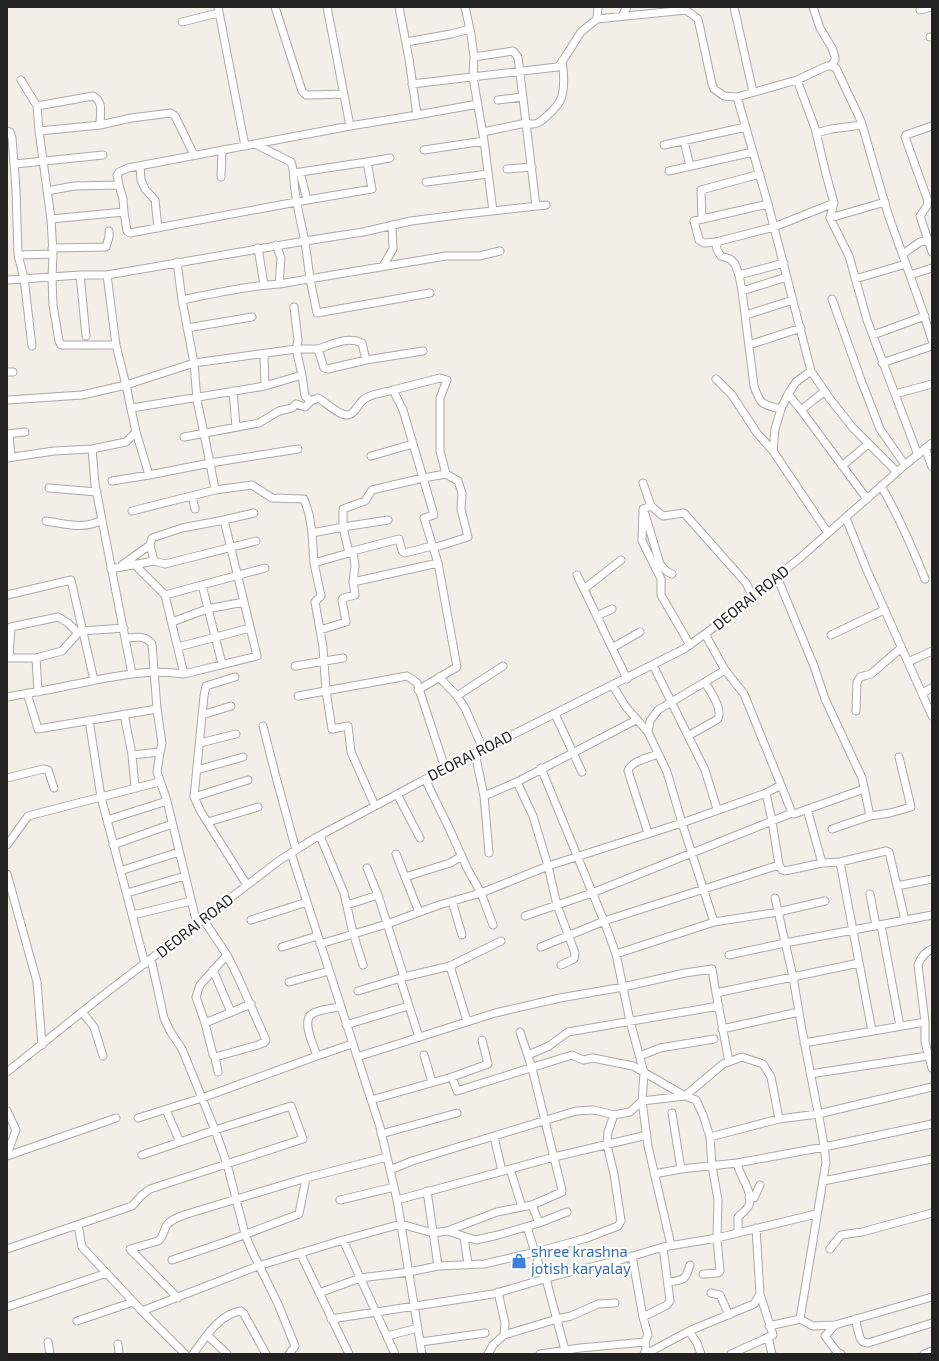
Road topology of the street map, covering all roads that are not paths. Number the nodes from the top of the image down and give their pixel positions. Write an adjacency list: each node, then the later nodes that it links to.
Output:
1 (275, 7): 26 (street)
2 (328, 7): 26 (street)
3 (399, 7): 16 (street)
4 (465, 7): 15 (street)
5 (598, 7): 13 (street)
6 (627, 7): 12 (street)
7 (734, 7): 25 (street)
8 (813, 7): 19 (street)
9 (932, 7): 11 (street)
10 (218, 10): 14 (street); 47 (street)
11 (920, 10)
12 (622, 16): 13 (street); 28 (street)
13 (597, 19): 18 (street)
14 (182, 22)
15 (470, 29): 16 (street); 17 (street)
16 (406, 42): 24 (street)
17 (474, 57): 20 (street); 21 (street)
18 (562, 61): 20 (street); 33 (street)
19 (831, 66): 23 (street); 35 (street)
20 (520, 71): 21 (street); 27 (street)
21 (473, 77): 24 (street); 30 (street)
22 (21, 80): 31 (street)
23 (797, 80): 25 (street); 42 (street)
24 (412, 84): 32 (street)
25 (753, 92): 28 (street)
26 (344, 94): 36 (street)
27 (523, 96): 29 (street); 33 (street)
28 (737, 96): 38 (street)
29 (498, 100)
30 (478, 104): 32 (street); 41 (street)
31 (37, 106): 34 (street); 40 (street)
32 (417, 115): 36 (street)
33 (526, 123): 41 (street); 59 (street)
34 (100, 125): 40 (street); 52 (street)
35 (862, 125): 42 (street); 71 (street)
36 (350, 126): 45 (street)
37 (932, 126): 85 (street)
38 (746, 127): 44 (street); 50 (street)
39 (7, 132): 56 (street)
40 (39, 132): 54 (street)
41 (482, 132): 43 (street)
42 (816, 133): 72 (street)
43 (484, 141): 49 (street); 63 (street)
44 (684, 141): 46 (street); 58 (street)
45 (255, 144): 47 (street); 62 (street)
46 (664, 145)
47 (245, 146): 48 (street)
48 (222, 150): 52 (street); 65 (street)
49 (424, 150)
50 (753, 152): 58 (street); 64 (street)
51 (103, 154): 54 (street)
52 (194, 155): 57 (street)
53 (390, 158): 55 (street)
54 (43, 160): 56 (street); 68 (street)
55 (367, 162): 62 (street); 69 (street)
56 (15, 164): 94 (street)
57 (140, 166): 67 (street); 83 (street)
58 (690, 166): 61 (street)
59 (532, 167): 60 (street); 75 (street)
60 (507, 169)
61 (669, 171)
62 (297, 173): 69 (street); 70 (street)
63 (488, 174): 66 (street); 76 (street)
64 (760, 174): 73 (street); 80 (street)
65 (221, 177)
66 (426, 182)
67 (119, 185): 68 (street); 77 (street)
68 (47, 191): 79 (street)
69 (307, 200): 70 (street)
70 (296, 202): 83 (street); 86 (street)
71 (884, 202): 78 (street); 93 (street)
72 (834, 203): 78 (street); 82 (street)
73 (768, 204): 80 (street); 82 (street)
74 (546, 205): 75 (street)
75 (536, 206): 76 (street)
76 (493, 211): 81 (street)
77 (124, 212): 79 (street); 83 (street)
78 (830, 218): 107 (street)
79 (51, 219): 91 (street)
80 (702, 219): 87 (street)
81 (392, 225): 86 (street); 98 (street)
82 (774, 227): 87 (street); 96 (street)
83 (158, 228)
84 (109, 231): 91 (street)
85 (928, 240): 92 (street); 93 (street)
86 (305, 241): 88 (street); 108 (street)
87 (716, 242): 102 (street)
88 (276, 245): 89 (street); 110 (street)
89 (258, 248): 95 (street); 111 (street)
90 (500, 250): 98 (street)
91 (53, 251): 94 (street); 106 (street)
92 (932, 252)
93 (902, 254): 97 (street)
94 (18, 256): 105 (street)
95 (177, 262): 101 (street); 115 (street)
96 (784, 263): 102 (street); 104 (street)
97 (906, 264): 103 (street); 107 (street)
98 (383, 266): 108 (street)
99 (932, 268): 103 (street)
100 (80, 275): 101 (street); 106 (street); 124 (street)
101 (107, 275): 127 (street)
102 (739, 275): 112 (street)
103 (910, 275): 119 (street)
104 (788, 277): 112 (street); 116 (street)
105 (24, 278): 106 (street); 109 (street); 128 (street)
106 (52, 278): 127 (street)
107 (855, 278): 123 (street)
108 (310, 279): 110 (street); 113 (street)
109 (7, 280)
110 (280, 284): 111 (street)
111 (264, 285): 115 (street)
112 (742, 291): 118 (street)
113 (430, 293)
114 (832, 299): 171 (street)
115 (182, 300): 121 (street)
116 (793, 300): 118 (street); 122 (street)
117 (294, 306): 130 (street)
118 (746, 315): 126 (street)
119 (924, 316): 123 (street); 125 (street)
120 (252, 317): 121 (street)
121 (187, 328): 135 (street)
122 (801, 328): 126 (street); 137 (street)
123 (873, 335): 136 (street)
124 (86, 336)
125 (932, 340)
126 (749, 344): 152 (street)
127 (116, 345): 141 (street)
128 (32, 346)
129 (932, 346): 136 (street)
130 (296, 349): 131 (street); 133 (street); 138 (street)
131 (318, 349): 134 (street); 134 (street)
132 (423, 352): 134 (street)
133 (264, 354): 135 (street); 142 (street)
134 (366, 360)
135 (194, 363): 141 (street); 148 (street)
136 (882, 363): 147 (street)
137 (811, 371): 145 (street); 146 (street)
138 (302, 375): 142 (street); 150 (street)
139 (716, 379): 166 (street)
140 (932, 384): 147 (street)
141 (126, 385): 149 (street); 151 (street)
142 (265, 386): 144 (street)
143 (393, 390): 150 (street); 161 (street); 175 (street)
144 (233, 391): 148 (street); 154 (street)
145 (825, 391): 153 (street); 162 (street)
146 (788, 394): 152 (street); 153 (street)
147 (895, 394): 167 (street)
148 (197, 397): 151 (street); 158 (street)
149 (7, 400)
150 (311, 401): 154 (street)
151 (132, 408): 156 (street)
152 (781, 409): 166 (street)
153 (801, 410): 172 (street)
154 (236, 427): 158 (street)
155 (24, 432): 157 (street)
156 (136, 432): 164 (street); 176 (street)
157 (8, 434): 169 (street)
158 (204, 434): 159 (street); 170 (street)
159 (184, 437)
160 (932, 443): 163 (street, DEORAI ROAD)
161 (413, 444): 168 (street); 177 (street)
162 (868, 444): 172 (street); 174 (street)
163 (926, 448): 167 (street, DEORAI ROAD); 173 (street)
164 (92, 449): 169 (street); 183 (street)
165 (298, 449): 170 (street)
166 (773, 451): 198 (street)
167 (918, 455): 171 (street, DEORAI ROAD)
168 (371, 456)
169 (9, 458)
170 (210, 463): 176 (street); 182 (street)
171 (905, 465): 174 (street, DEORAI ROAD)
172 (842, 466): 185 (street)
173 (932, 467)
174 (897, 472): 180 (street, DEORAI ROAD)
175 (446, 474): 177 (street); 201 (street)
176 (149, 475): 178 (street)
177 (423, 478): 196 (street); 201 (street)
178 (112, 481)
179 (643, 483): 186 (street)
180 (881, 486): 185 (street, DEORAI ROAD); 215 (street)
181 (49, 488): 183 (street)
182 (215, 490): 184 (street); 197 (street)
183 (97, 492): 192 (street)
184 (192, 496): 187 (street); 189 (street)
185 (867, 499): 191 (street, DEORAI ROAD)
186 (651, 506): 188 (street); 221 (street)
187 (195, 509)
188 (643, 509): 211 (street); 237 (street)
189 (132, 511)
190 (254, 513): 193 (street)
191 (846, 518): 198 (street, DEORAI ROAD); 225 (street)
192 (102, 520): 195 (street); 209 (street)
193 (224, 520): 200 (street); 202 (street)
194 (388, 520): 196 (street)
195 (46, 522)
196 (343, 527): 197 (street); 203 (street)
197 (312, 533): 207 (street)
198 (828, 533): 214 (street, DEORAI ROAD)
199 (256, 541): 202 (street)
200 (150, 545): 205 (street); 209 (street)
201 (433, 547): 203 (street); 206 (street)
202 (232, 548): 205 (street); 212 (street)
203 (351, 552): 207 (street); 216 (street)
204 (621, 560): 218 (street)
205 (154, 561): 208 (street)
206 (438, 562): 216 (street); 255 (street)
207 (314, 563): 230 (street)
208 (134, 564): 209 (street); 220 (street)
209 (115, 568): 228 (street)
210 (265, 568): 212 (street)
211 (672, 574)
212 (238, 575): 217 (street); 222 (street)
213 (578, 575): 218 (street)
214 (777, 577): 221 (street, DEORAI ROAD); 304 (street)
215 (925, 579)
216 (353, 582): 230 (street)
217 (202, 585): 220 (street); 223 (street)
218 (584, 589): 226 (street)
219 (7, 595): 231 (street)
220 (165, 595): 227 (street)
221 (753, 597): 233 (street, DEORAI ROAD)
222 (244, 602): 223 (street); 229 (street)
223 (208, 609): 227 (street); 235 (street)
224 (612, 609): 226 (street)
225 (884, 610): 234 (street); 240 (street)
226 (597, 616): 239 (street)
227 (172, 622): 238 (street)
228 (124, 628): 231 (street); 236 (street)
229 (250, 628): 235 (street); 246 (street)
230 (320, 630): 244 (street)
231 (80, 632): 242 (street); 242 (street); 257 (street)
232 (640, 632): 239 (street)
233 (705, 634): 237 (street, DEORAI ROAD); 250 (street)
234 (831, 635)
235 (215, 637): 238 (street); 246 (street)
236 (126, 638): 251 (street); 252 (street)
237 (690, 645): 247 (street, DEORAI ROAD)
238 (178, 647): 253 (street)
239 (612, 648): 256 (street)
240 (901, 648): 245 (street); 272 (street)
241 (932, 652): 245 (street)
242 (36, 658): 262 (street)
243 (343, 658): 244 (street)
244 (324, 660): 248 (street); 263 (street)
245 (908, 662): 264 (street)
246 (222, 664): 253 (street)
247 (653, 665): 256 (street, DEORAI ROAD); 269 (street)
248 (295, 666)
249 (503, 666): 267 (street)
250 (725, 670): 258 (street); 301 (street)
251 (154, 673): 252 (street); 253 (street); 271 (street)
252 (132, 674): 257 (street)
253 (184, 674)
254 (236, 677): 275 (street)
255 (439, 677): 261 (street); 267 (street)
256 (627, 679): 259 (street, DEORAI ROAD)
257 (94, 680): 262 (street)
258 (705, 682): 269 (street); 282 (street)
259 (613, 686): 274 (street, DEORAI ROAD); 278 (street)
260 (932, 688): 264 (street)
261 (418, 690): 263 (street); 292 (street)
262 (38, 692): 265 (street)
263 (326, 692): 266 (street); 311 (street)
264 (922, 692): 276 (street)
265 (27, 693): 268 (street); 277 (street)
266 (298, 696)
267 (457, 696): 284 (street)
268 (7, 697)
269 (671, 703): 280 (street); 282 (street)
270 (231, 706): 275 (street)
271 (157, 709): 273 (street); 285 (street)
272 (856, 711)
273 (124, 714): 277 (street); 289 (street)
274 (555, 714): 284 (street, DEORAI ROAD); 286 (street)
275 (202, 715): 283 (street)
276 (932, 716)
277 (89, 720): 308 (street)
278 (636, 720): 280 (street); 286 (street)
279 (263, 726): 328 (street)
280 (648, 732): 288 (street)
281 (236, 734): 283 (street)
282 (688, 736): 313 (street)
283 (200, 743): 294 (street)
284 (483, 749): 287 (street, DEORAI ROAD)
285 (160, 752): 289 (street); 299 (street)
286 (573, 752): 293 (street); 295 (street)
287 (475, 753): 292 (street, DEORAI ROAD); 307 (street)
288 (658, 754): 320 (street); 323 (street)
289 (132, 755): 302 (street)
290 (243, 757): 294 (street)
291 (899, 757): 316 (street)
292 (445, 768): 297 (street, DEORAI ROAD)
293 (541, 768): 300 (street); 334 (street)
294 (197, 770): 309 (street)
295 (582, 772)
296 (7, 778): 303 (street)
297 (425, 779): 306 (street, DEORAI ROAD); 333 (street)
298 (248, 780): 309 (street)
299 (159, 782): 302 (street); 310 (street)
300 (517, 782): 307 (street); 338 (street)
301 (781, 785): 305 (street); 315 (street)
302 (135, 787): 308 (street)
303 (54, 788)
304 (864, 789): 314 (street); 316 (street)
305 (766, 792): 313 (street); 318 (street)
306 (397, 794): 311 (street, DEORAI ROAD); 325 (street)
307 (484, 796): 330 (street)
308 (101, 797): 317 (street); 326 (street)
309 (194, 797): 319 (street)
310 (167, 802): 317 (street); 321 (street)
311 (375, 806): 324 (street, DEORAI ROAD)
312 (258, 807): 319 (street)
313 (717, 809): 320 (street)
314 (807, 809): 315 (street); 336 (street)
315 (792, 813): 318 (street)
316 (870, 816): 322 (street)
317 (107, 820): 327 (street)
318 (772, 821): 332 (street); 337 (street)
319 (208, 822): 345 (street)
320 (682, 823): 323 (street); 332 (street)
321 (172, 824): 327 (street); 329 (street)
322 (832, 829)
323 (648, 834): 334 (street)
324 (320, 836): 328 (street, DEORAI ROAD); 358 (street)
325 (420, 838)
326 (7, 845)
327 (113, 845): 340 (street)
328 (294, 851): 345 (street, DEORAI ROAD); 357 (street)
329 (179, 852): 340 (street); 342 (street)
330 (489, 853)
331 (396, 854): 343 (street)
332 (692, 854): 347 (street); 350 (street)
333 (462, 856): 343 (street); 349 (street)
334 (578, 856): 338 (street); 350 (street)
335 (840, 862): 336 (street); 346 (street); 374 (street)
336 (822, 863): 337 (street)
337 (779, 865): 347 (street)
338 (548, 866): 349 (street); 359 (street)
339 (367, 868): 352 (street)
340 (120, 871): 348 (street)
341 (7, 874): 424 (street)
342 (185, 876): 348 (street); 354 (street)
343 (405, 877): 360 (street)
344 (932, 879): 346 (street)
345 (247, 886): 365 (street, DEORAI ROAD)
346 (897, 886): 367 (street)
347 (703, 888): 368 (street); 369 (street)
348 (127, 893): 362 (street)
349 (481, 893): 355 (street); 372 (street)
350 (592, 893): 359 (street); 368 (street)
351 (870, 894): 373 (street)
352 (378, 895): 358 (street); 371 (street)
353 (775, 898): 361 (street)
354 (191, 901): 362 (street); 370 (street)
355 (452, 901): 360 (street); 376 (street)
356 (825, 901): 361 (street)
357 (307, 902): 366 (street); 377 (street)
358 (347, 904): 375 (street)
359 (557, 905): 364 (street); 378 (street)
360 (419, 912): 371 (street)
361 (778, 912): 369 (street); 380 (street)
362 (133, 915): 390 (street)
363 (932, 915): 367 (street)
364 (525, 916)
365 (203, 919): 370 (street, DEORAI ROAD); 386 (street)
366 (251, 920)
367 (905, 920): 373 (street)
368 (604, 921): 378 (street); 385 (street)
369 (714, 922): 385 (street)
370 (197, 924): 388 (street, DEORAI ROAD)
371 (387, 924): 375 (street); 397 (street)
372 (493, 925)
373 (879, 925): 374 (street); 414 (street)
374 (853, 930): 380 (street); 389 (street)
375 (353, 933): 381 (street); 391 (street)
376 (462, 935)
377 (317, 936): 381 (street); 382 (street)
378 (568, 936): 383 (street); 392 (street)
379 (501, 941): 393 (street)
380 (785, 943): 387 (street); 396 (street)
381 (320, 944): 395 (street)
382 (282, 947)
383 (541, 947)
384 (932, 949): 411 (street)
385 (616, 954): 399 (street)
386 (226, 955): 394 (street); 402 (street)
387 (728, 955)
388 (151, 959): 390 (street, DEORAI ROAD); 444 (street)
389 (859, 963): 396 (street); 416 (street)
390 (145, 964): 406 (street, DEORAI ROAD)
391 (363, 965)
392 (561, 965)
393 (450, 966): 397 (street); 409 (street)
394 (213, 970): 407 (street); 412 (street)
395 (329, 971): 398 (street); 403 (street)
396 (793, 977): 401 (street); 408 (street)
397 (402, 978): 400 (street); 404 (street)
398 (289, 982)
399 (623, 987): 401 (street); 409 (street); 410 (street)
400 (358, 991)
401 (716, 993): 405 (street)
402 (251, 1004): 407 (street); 431 (street)
403 (340, 1006): 413 (street); 428 (street)
404 (408, 1006): 413 (street); 418 (street)
405 (719, 1006): 410 (street); 415 (street)
406 (82, 1012): 424 (street, DEORAI ROAD); 427 (street)
407 (231, 1012): 412 (street)
408 (798, 1012): 415 (street); 422 (street)
409 (467, 1021): 418 (street)
410 (630, 1021): 426 (street); 429 (street)
411 (925, 1022): 414 (street); 421 (street)
412 (205, 1023): 431 (street)
413 (346, 1025): 423 (street)
414 (900, 1026): 416 (street)
415 (722, 1029): 433 (street)
416 (872, 1031): 422 (street)
417 (520, 1032): 426 (street)
418 (419, 1038): 432 (street)
419 (714, 1039): 429 (street)
420 (482, 1040): 440 (street)
421 (928, 1041): 430 (street)
422 (804, 1043): 439 (street)
423 (352, 1044): 428 (street); 432 (street)
424 (42, 1045): 436 (street, DEORAI ROAD)
425 (424, 1055): 441 (street)
426 (528, 1055): 434 (street)
427 (103, 1056)
428 (318, 1056): 444 (street)
429 (640, 1056): 438 (street)
430 (928, 1056): 435 (street); 439 (street)
431 (214, 1057): 437 (street)
432 (356, 1057): 445 (street)
433 (728, 1062): 443 (street); 455 (street)
434 (532, 1068): 438 (street); 440 (street); 456 (street)
435 (932, 1068)
436 (7, 1072)
437 (218, 1072)
438 (644, 1073): 443 (street); 446 (street)
439 (810, 1074): 451 (street)
440 (452, 1076): 441 (street)
441 (432, 1082): 445 (street)
442 (932, 1087): 451 (street)
443 (685, 1096): 446 (street); 462 (street)
444 (202, 1098): 447 (street); 458 (street)
445 (371, 1100): 459 (street)
446 (642, 1101): 452 (street); 460 (street)
447 (166, 1110): 454 (street); 463 (street)
448 (7, 1111): 466 (street)
449 (457, 1113): 459 (street)
450 (672, 1113): 474 (street)
451 (818, 1114): 455 (street); 465 (street)
452 (614, 1115): 456 (street); 464 (street)
453 (116, 1118): 466 (street)
454 (138, 1118)
455 (779, 1118): 462 (street)
456 (544, 1122): 461 (street); 469 (street)
457 (932, 1124): 465 (street)
458 (215, 1130): 463 (street); 472 (street); 472 (street)
459 (381, 1134): 468 (street)
460 (647, 1136): 464 (street); 477 (street)
461 (494, 1137): 475 (street); 476 (street)
462 (710, 1138): 473 (street)
463 (180, 1142): 467 (street)
464 (607, 1145): 469 (street); 508 (street)
465 (824, 1147): 471 (street); 479 (street)
466 (8, 1155)
467 (142, 1155)
468 (387, 1156): 475 (street); 478 (street)
469 (554, 1157): 476 (street); 487 (street)
470 (932, 1159): 479 (street)
471 (737, 1163): 473 (street); 483 (street)
472 (227, 1164): 484 (street); 494 (street)
473 (712, 1166): 474 (street); 502 (street)
474 (681, 1169): 477 (street)
475 (390, 1170): 481 (street)
476 (506, 1170): 482 (street); 488 (street)
477 (654, 1174): 504 (street)
478 (306, 1178): 484 (street); 500 (street)
479 (823, 1181): 491 (street)
480 (760, 1186): 483 (street)
481 (394, 1187): 485 (street); 486 (street)
482 (427, 1192): 486 (street); 498 (street)
483 (749, 1198): 499 (street)
484 (235, 1199): 500 (street); 526 (street)
485 (340, 1200)
486 (397, 1200): 493 (street)
487 (532, 1205): 488 (street); 492 (street)
488 (522, 1207): 497 (street)
489 (567, 1212): 492 (street)
490 (932, 1213): 506 (street)
491 (816, 1214): 496 (street); 537 (street)
492 (539, 1223): 495 (street)
493 (401, 1224): 498 (street); 503 (street); 515 (street)
494 (78, 1225): 505 (street); 516 (street)
495 (527, 1227): 501 (street); 508 (street)
496 (756, 1228): 499 (street); 524 (street)
497 (447, 1231): 498 (street); 501 (street)
498 (433, 1233): 514 (street)
499 (738, 1233): 502 (street)
500 (245, 1234): 510 (street); 513 (street)
501 (464, 1237): 511 (street)
502 (717, 1238): 504 (street); 517 (street)
503 (343, 1240): 507 (street); 518 (street)
504 (667, 1246): 509 (street); 520 (street)
505 (7, 1249)
506 (830, 1249)
507 (300, 1252): 513 (street); 523 (street)
508 (536, 1252): 511 (street); 519 (street)
509 (632, 1256): 519 (street); 534 (street)
510 (172, 1260)
511 (468, 1264): 514 (street)
512 (690, 1265): 520 (street)
513 (258, 1266): 526 (street); 562 (street)
514 (438, 1266): 515 (street)
515 (409, 1272): 518 (street); 529 (street)
516 (107, 1273): 527 (street); 530 (street)
517 (703, 1274)
518 (360, 1278): 523 (street); 532 (street)
519 (546, 1279): 521 (street); 536 (street)
520 (668, 1282): 534 (street)
521 (498, 1292): 529 (street); 547 (street)
522 (711, 1292): 533 (street)
523 (319, 1293): 535 (street)
524 (760, 1294): 533 (street); 542 (street)
525 (932, 1297): 538 (street)
526 (178, 1298): 531 (street)
527 (133, 1302): 531 (street); 539 (street)
528 (615, 1303): 536 (street)
529 (414, 1306): 532 (street); 543 (street)
530 (7, 1307)
531 (142, 1311): 558 (street)
532 (376, 1312): 535 (street); 548 (street)
533 (728, 1315): 544 (street)
534 (643, 1317): 552 (street)
535 (331, 1319): 563 (street)
536 (557, 1319): 547 (street); 554 (street)
537 (800, 1319): 541 (street); 542 (street)
538 (855, 1319): 540 (street); 541 (street)
539 (77, 1321)
540 (932, 1323)
541 (836, 1325): 572 (street)
542 (769, 1326): 549 (street)
543 (418, 1328): 548 (street); 551 (street)
544 (690, 1331): 568 (street); 569 (street)
545 (485, 1333): 551 (street)
546 (207, 1335): 559 (street); 560 (street); 561 (street)
547 (504, 1335): 566 (street)
548 (387, 1336): 564 (street)
549 (768, 1337): 570 (street); 571 (street)
550 (48, 1342): 556 (street)
551 (421, 1342): 565 (street)
552 (645, 1342): 554 (street); 568 (street)
553 (118, 1344): 557 (street)
554 (565, 1350): 567 (street)
555 (932, 1351): 573 (street)
556 (50, 1354)
557 (119, 1354)
558 (185, 1354)
559 (193, 1354)
560 (227, 1354)
561 (266, 1354)
562 (289, 1354)
563 (349, 1354)
564 (396, 1354)
565 (422, 1354)
566 (488, 1354)
567 (540, 1354)
568 (645, 1354)
569 (701, 1354)
570 (731, 1354)
571 (772, 1354)
572 (841, 1354)
573 (924, 1354)

